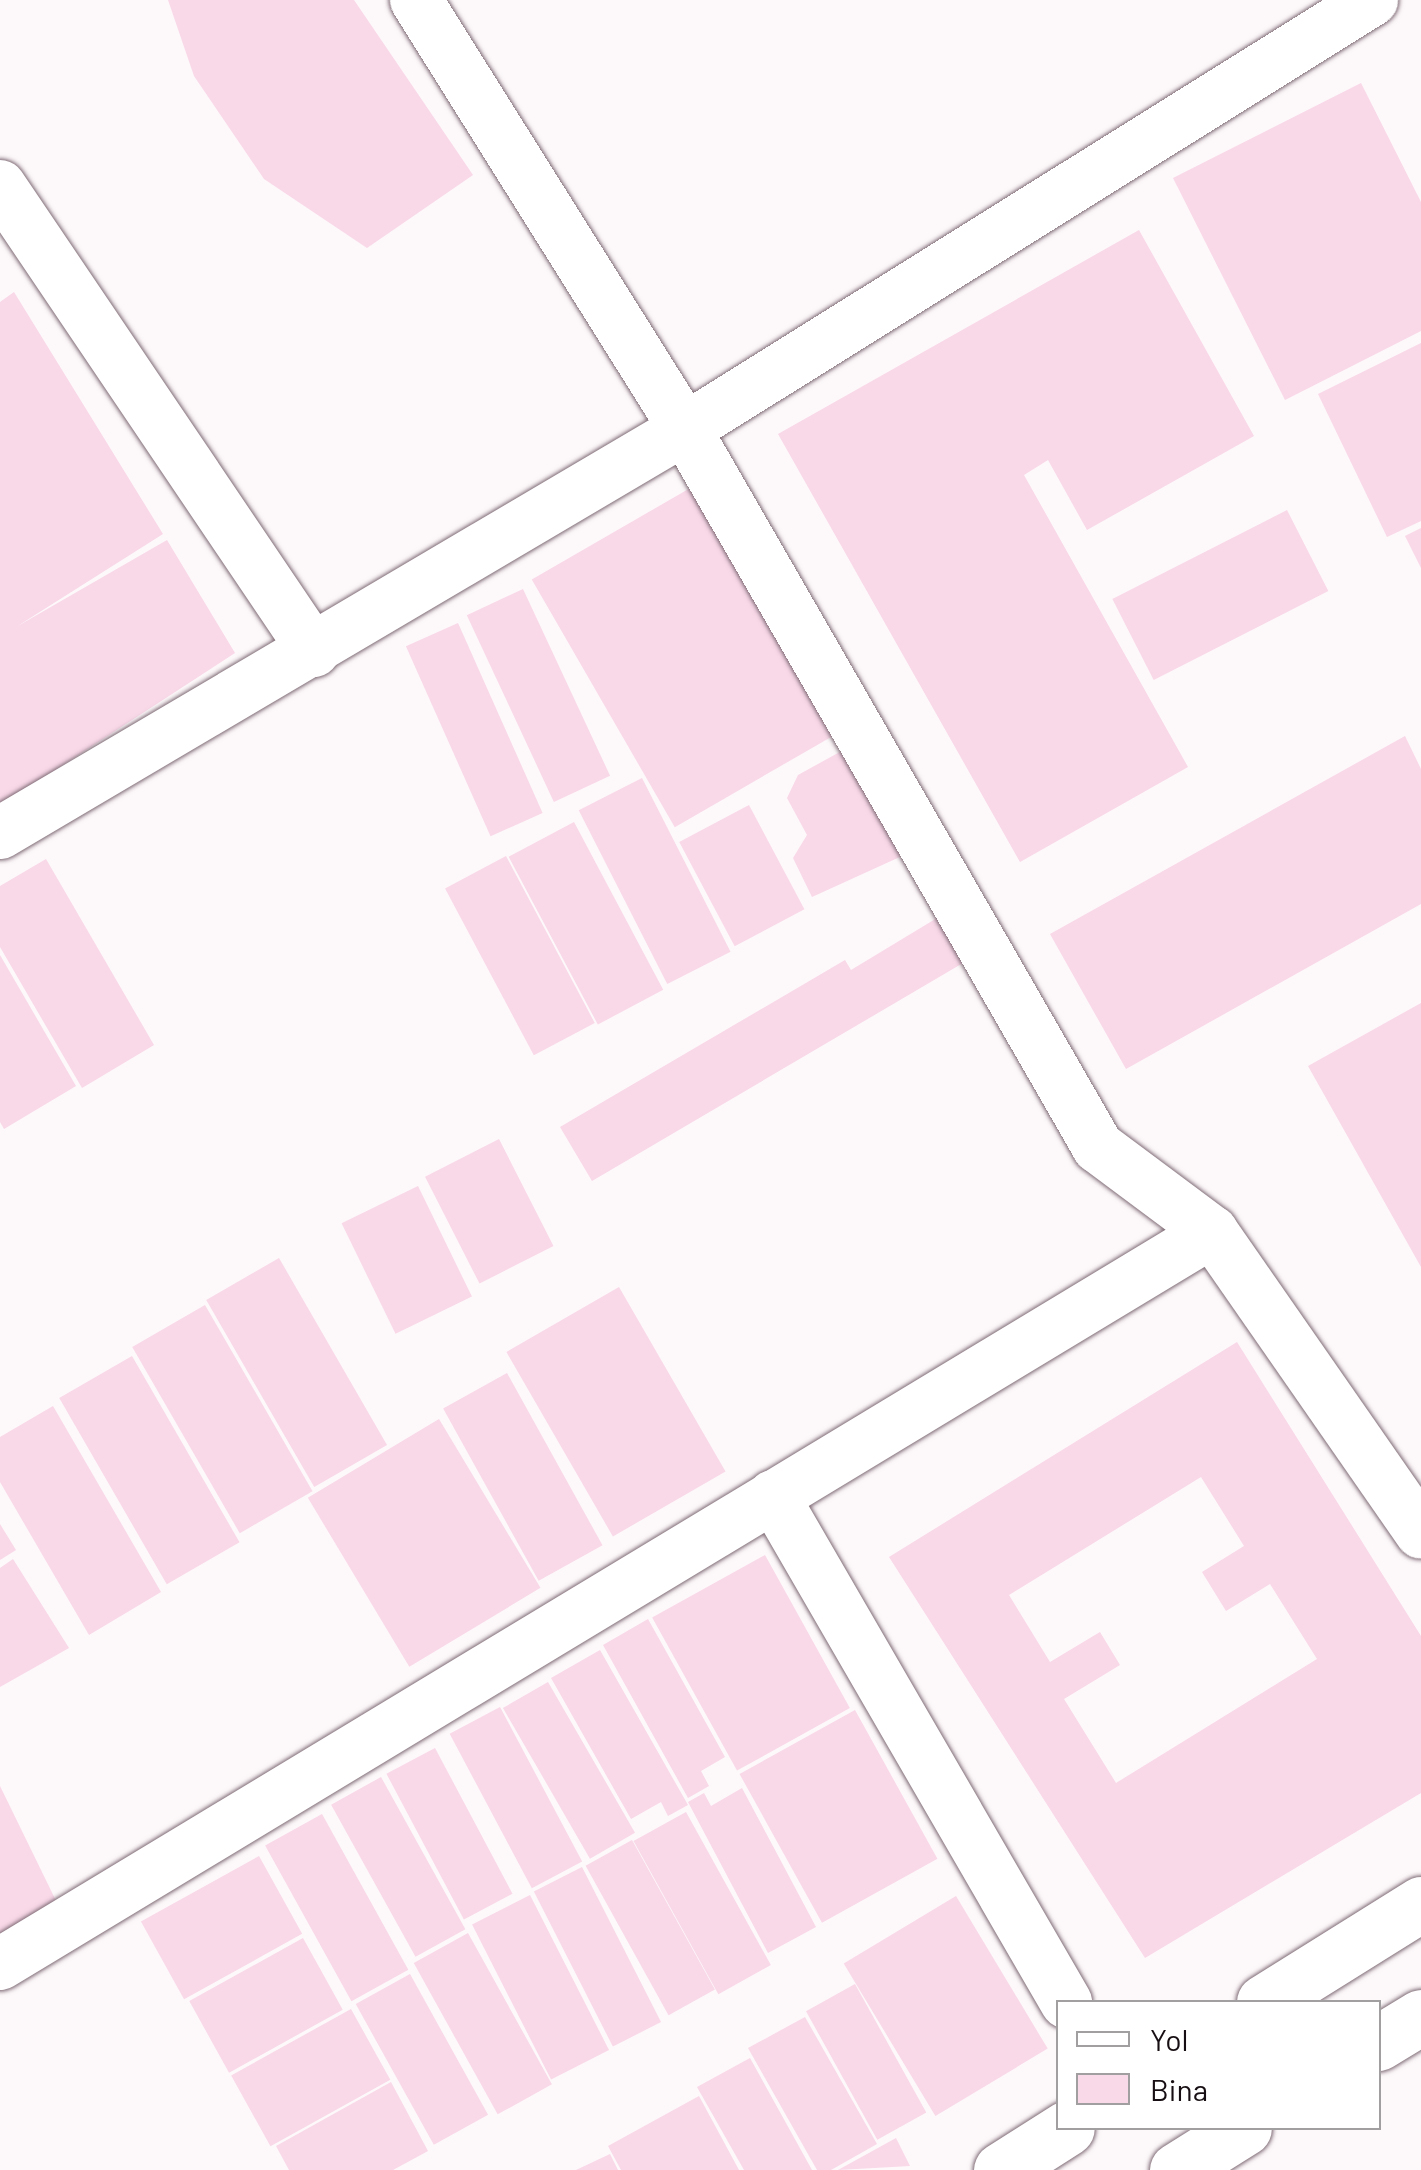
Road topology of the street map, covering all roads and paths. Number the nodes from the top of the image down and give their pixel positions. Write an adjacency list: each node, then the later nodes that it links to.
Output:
1 (416, 0): 4 (street)
2 (1372, 0): 4 (street)
3 (0, 186): 5 (street)
4 (685, 429): 5 (street); 7 (street)
5 (314, 651): 6 (street)
6 (0, 833)
7 (1212, 1232): 8 (street); 9 (street)
8 (773, 1496): 11 (street); 12 (street)
9 (1421, 1533)
10 (1421, 1904): 13 (main road)
11 (0, 1964)
12 (1065, 2000)
13 (1267, 2000)
14 (1421, 2017): 15 (main road)
15 (1381, 2042)
16 (1064, 2130): 18 (main road)
17 (1234, 2146): 19 (main road)
18 (1002, 2170)
19 (1177, 2170)

